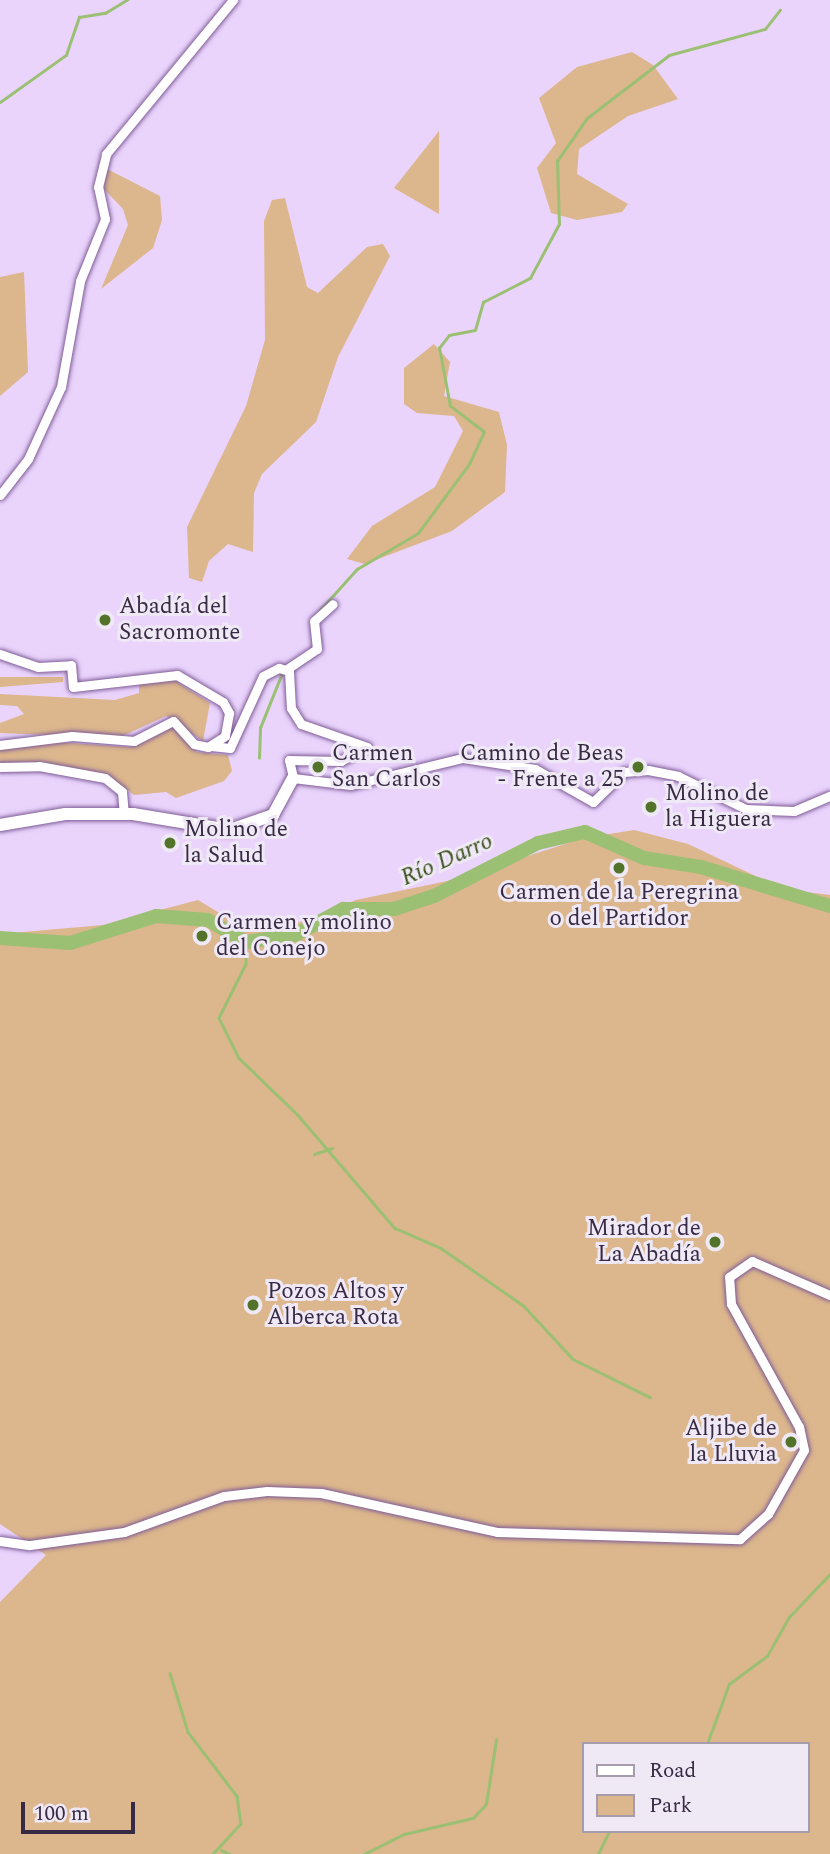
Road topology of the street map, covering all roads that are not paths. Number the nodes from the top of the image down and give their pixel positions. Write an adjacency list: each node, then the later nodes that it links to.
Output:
1 (233, 0): 2 (street)
2 (0, 495)
3 (333, 604): 5 (street)
4 (0, 654): 7 (street)
5 (287, 669): 7 (street); 9 (street)
6 (0, 746): 7 (street)
7 (211, 746)
8 (0, 767): 11 (street)
9 (293, 778): 10 (street); 11 (street)
10 (830, 796)
11 (124, 814): 12 (street)
12 (0, 825)
13 (830, 1295): 14 (street)
14 (0, 1541)

